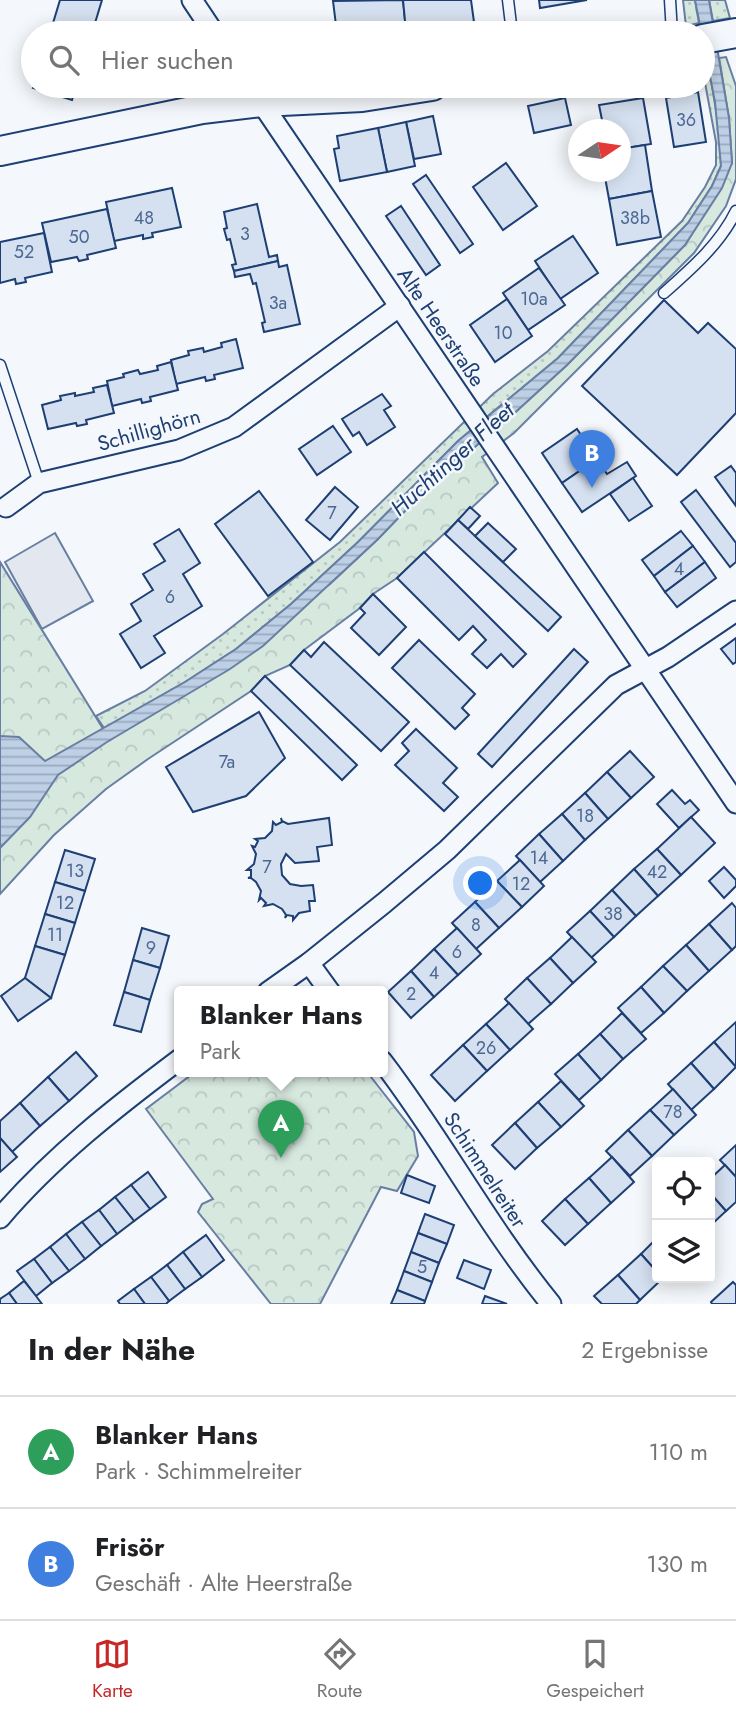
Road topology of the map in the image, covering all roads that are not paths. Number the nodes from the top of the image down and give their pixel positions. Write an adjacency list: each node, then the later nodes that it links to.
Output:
1 (191, 0): 4 (street)
2 (508, 0): 5 (lane)
3 (670, 0): 6 (lane)
4 (206, 21)
5 (511, 21)
6 (671, 21)
7 (241, 98): 9 (street)
8 (259, 98): 12 (street, Alte Heerstraße)
9 (0, 151)
10 (736, 211): 11 (lane)
11 (664, 293)
12 (400, 306): 14 (street, Schillighörn); 17 (street, Alte Heerstraße)
13 (0, 365): 14 (lane)
14 (39, 484): 15 (street, Schillighörn)
15 (6, 507)
16 (736, 611): 17 (street)
17 (644, 669): 18 (street, Alte Heerstraße); 19 (street)
18 (736, 803)
19 (309, 963): 20 (street); 21 (street)
20 (276, 986)
21 (326, 986)
22 (174, 1063): 24 (street)
23 (388, 1068): 25 (street, Schimmelreiter)
24 (0, 1218)
25 (551, 1304)

